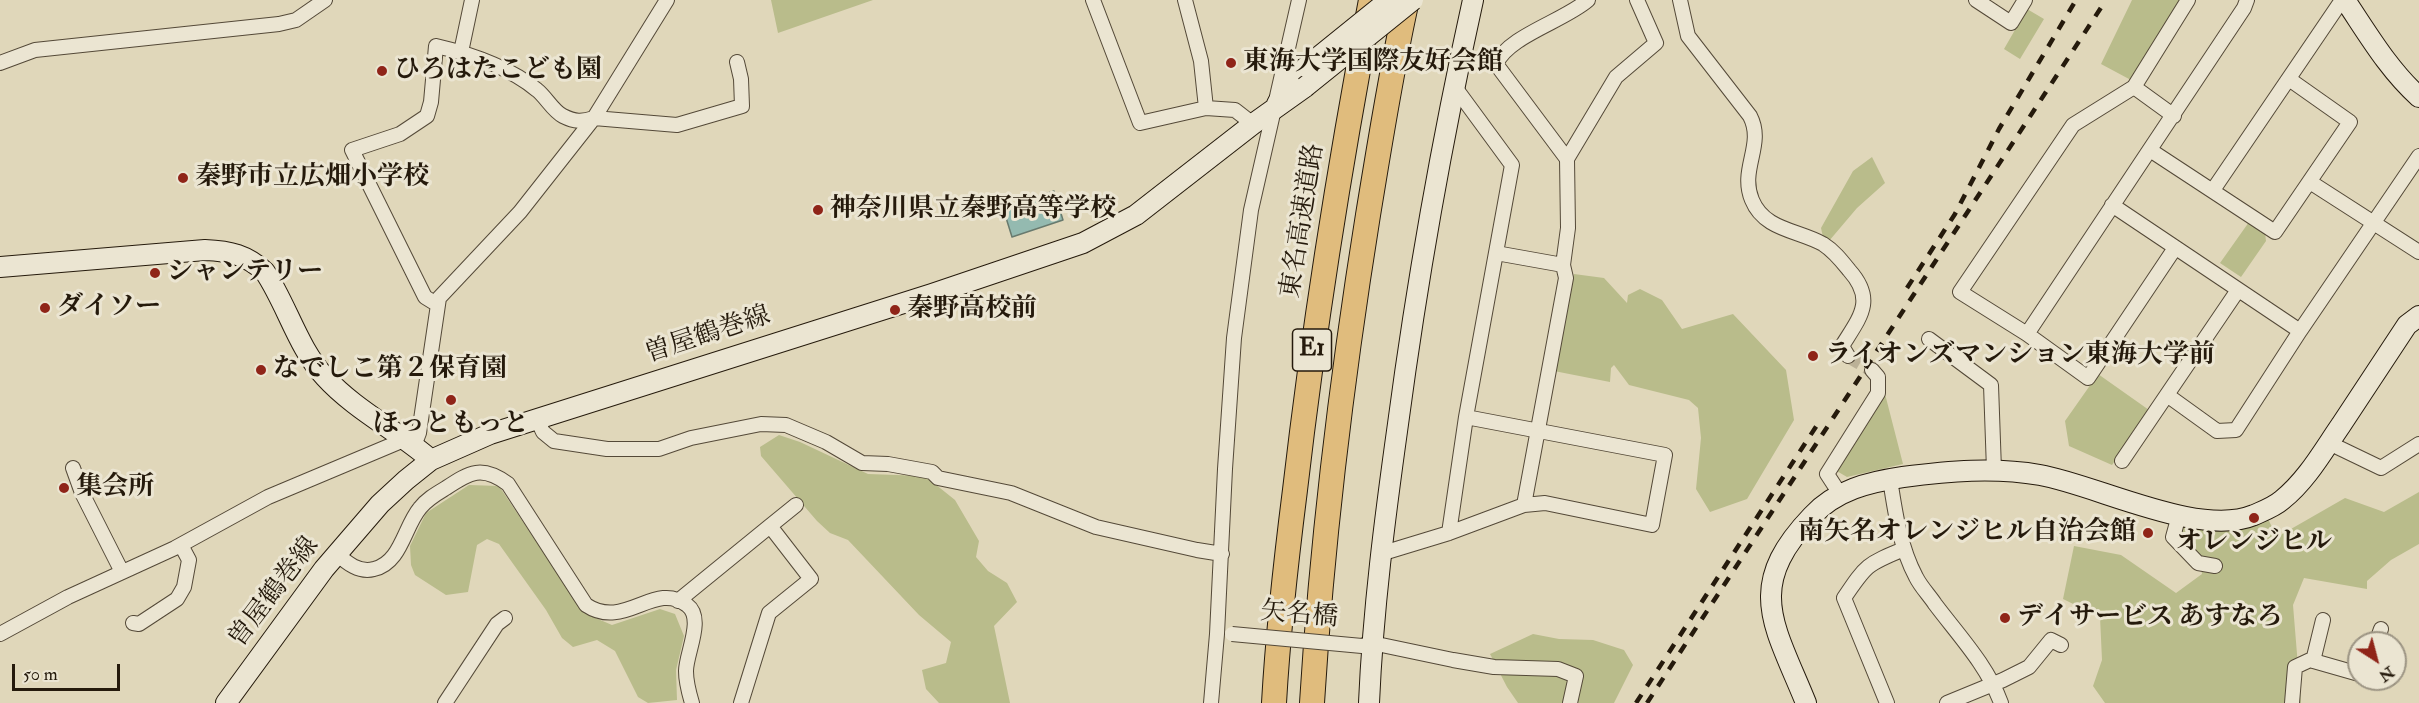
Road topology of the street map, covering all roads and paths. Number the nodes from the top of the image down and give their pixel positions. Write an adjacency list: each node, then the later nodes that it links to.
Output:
1 (325, 0): 22 (street)
2 (472, 0): 20 (street)
3 (667, 0): 30 (street)
4 (1093, 0): 28 (street)
5 (1185, 0): 28 (street)
6 (1371, 0): 93 (highway, 東名高速道路 / E1)
7 (1389, 0): 27 (street, 曽屋鶴巻線, bridge)
8 (1407, 0): 94 (highway, E1)
9 (1413, 0): 27 (street, 曽屋鶴巻線, bridge)
10 (1473, 0): 24 (street)
11 (1588, 0): 34 (street)
12 (1637, 0): 34 (street)
13 (1680, 0): 50 (street)
14 (1976, 0): 15 (street)
15 (2025, 0)
16 (2188, 0): 25 (street)
17 (2247, 0): 29 (street)
18 (2343, 0): 23 (street); 26 (street)
19 (1295, 3): 27 (street)
20 (461, 52): 30 (street); 45 (street)
21 (736, 62): 30 (street)
22 (0, 63)
23 (2289, 79): 35 (street); 36 (street)
24 (1454, 86): 41 (street); 74 (street)
25 (2134, 87): 29 (street); 48 (street)
26 (2419, 97)
27 (1275, 106): 31 (street, 曽屋鶴巻線); 73 (street)
28 (1206, 108): 31 (street)
29 (2174, 116): 32 (street)
30 (594, 118): 45 (street)
31 (1252, 124): 54 (street, 曽屋鶴巻線)
32 (2151, 150): 36 (street); 37 (street)
33 (2419, 156): 38 (street)
34 (1567, 159): 43 (street)
35 (2310, 182): 36 (street); 38 (street)
36 (2213, 190)
37 (2112, 205): 39 (street); 48 (street)
38 (2372, 223): 40 (street); 47 (street)
39 (2175, 248): 44 (street); 48 (street)
40 (2419, 252)
41 (1496, 253): 43 (street); 53 (street)
42 (0, 265): 56 (street)
43 (1563, 265): 55 (street)
44 (2238, 291): 47 (street); 52 (street)
45 (438, 305): 56 (street)
46 (2419, 316): 57 (street)
47 (2300, 331): 52 (street)
48 (2027, 334)
49 (1929, 339): 62 (street)
50 (1848, 356)
51 (1872, 370): 64 (street)
52 (2166, 395): 60 (street)
53 (1466, 417): 55 (street); 69 (street)
54 (537, 419): 59 (street, 曽屋鶴巻線); 73 (street)
55 (1537, 431): 66 (street); 66 (street)
56 (410, 442): 59 (street); 70 (street)
57 (2329, 443): 58 (street); 67 (street)
58 (2419, 444)
59 (431, 460): 72 (street, 曽屋鶴巻線)
60 (2122, 461)
61 (73, 468): 76 (street)
62 (1994, 470): 63 (street); 67 (street)
63 (1890, 479): 64 (street); 71 (street)
64 (1840, 494): 97 (street)
65 (796, 505): 68 (street)
66 (1524, 505): 69 (street)
67 (2179, 515): 75 (street)
68 (770, 526): 77 (street); 91 (street)
69 (1449, 532): 74 (street)
70 (181, 545): 76 (street); 80 (street)
71 (1904, 549): 87 (street); 98 (street)
72 (337, 554): 77 (street); 88 (street, 曽屋鶴巻線)
73 (1222, 554): 82 (street)
74 (1380, 554): 84 (street)
75 (2214, 566)
76 (122, 572): 81 (street)
77 (678, 601): 90 (street)
78 (505, 618): 89 (street)
79 (2323, 620): 85 (street)
80 (133, 622)
81 (0, 634)
82 (1217, 634): 84 (street, 矢名橋, bridge); 92 (street)
83 (2052, 640): 87 (street)
84 (1367, 644): 95 (street); 96 (street, 矢名橋)
85 (2313, 661): 86 (street); 101 (street)
86 (2347, 671)
87 (1994, 683): 99 (street); 100 (street)
88 (226, 703)
89 (446, 703)
90 (692, 703)
91 (741, 703)
92 (1211, 703)
93 (1274, 703)
94 (1312, 703)
95 (1369, 703)
96 (1570, 703)
97 (1806, 703)
98 (1887, 703)
99 (1947, 703)
100 (2001, 703)
101 (2292, 703)

